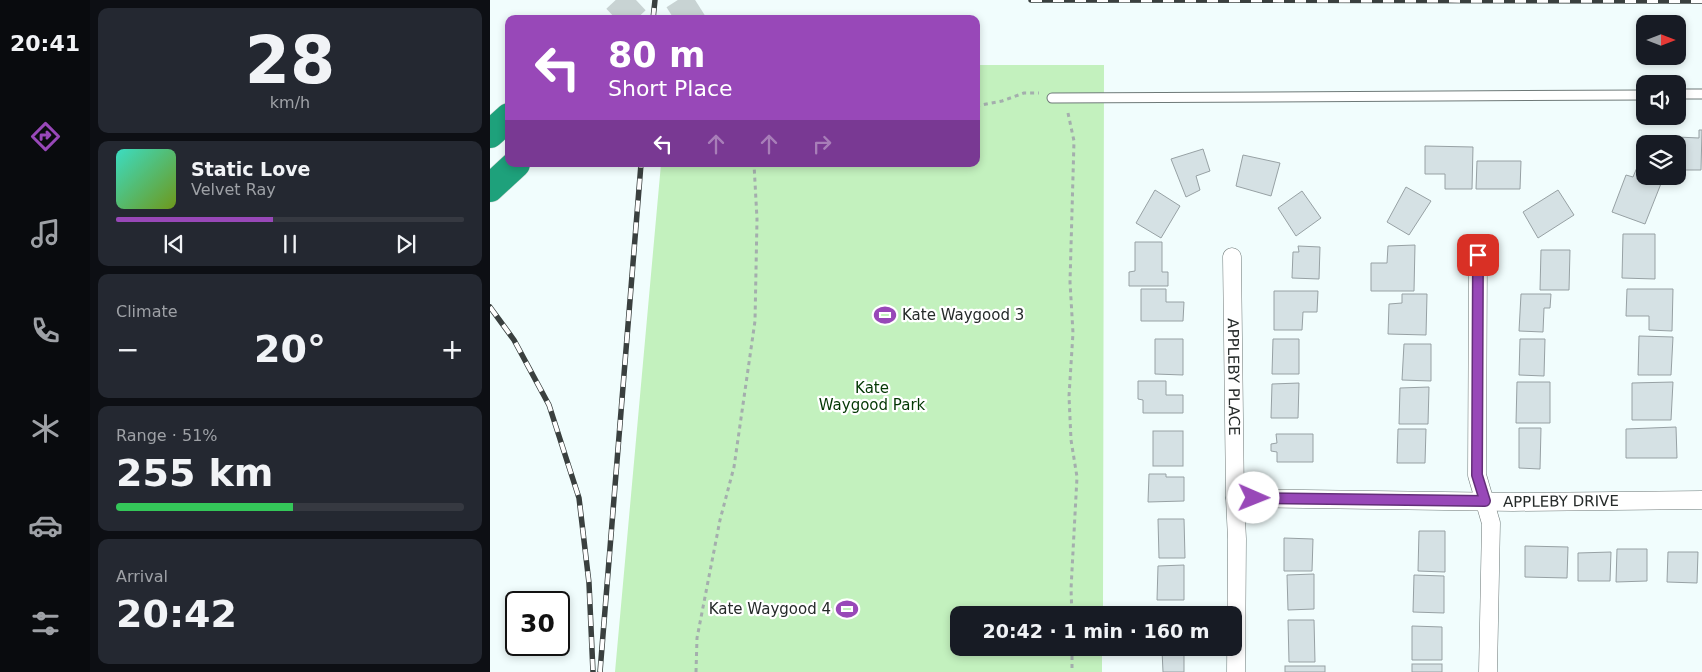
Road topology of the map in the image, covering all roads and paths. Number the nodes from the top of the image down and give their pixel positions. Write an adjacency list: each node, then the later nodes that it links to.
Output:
1 (1686, 94): 2 (lane)
2 (1702, 94)
3 (1636, 95): 4 (lane)
4 (1052, 98): 5 (path); 16 (path)
5 (980, 105)
6 (505, 121): 7 (highway)
7 (490, 134)
8 (513, 167): 10 (highway)
9 (754, 167): 18 (path)
10 (490, 188)
11 (1478, 255): 15 (street)
12 (1232, 257): 13 (street, APPLEBY PLACE)
13 (1235, 498): 15 (street, APPLEBY DRIVE); 20 (street)
14 (1702, 500): 15 (street, APPLEBY DRIVE)
15 (1485, 501): 21 (street)
16 (1072, 606)
17 (1072, 656): 19 (path)
18 (696, 672)
19 (1072, 672)
20 (1236, 672)
21 (1488, 672)

